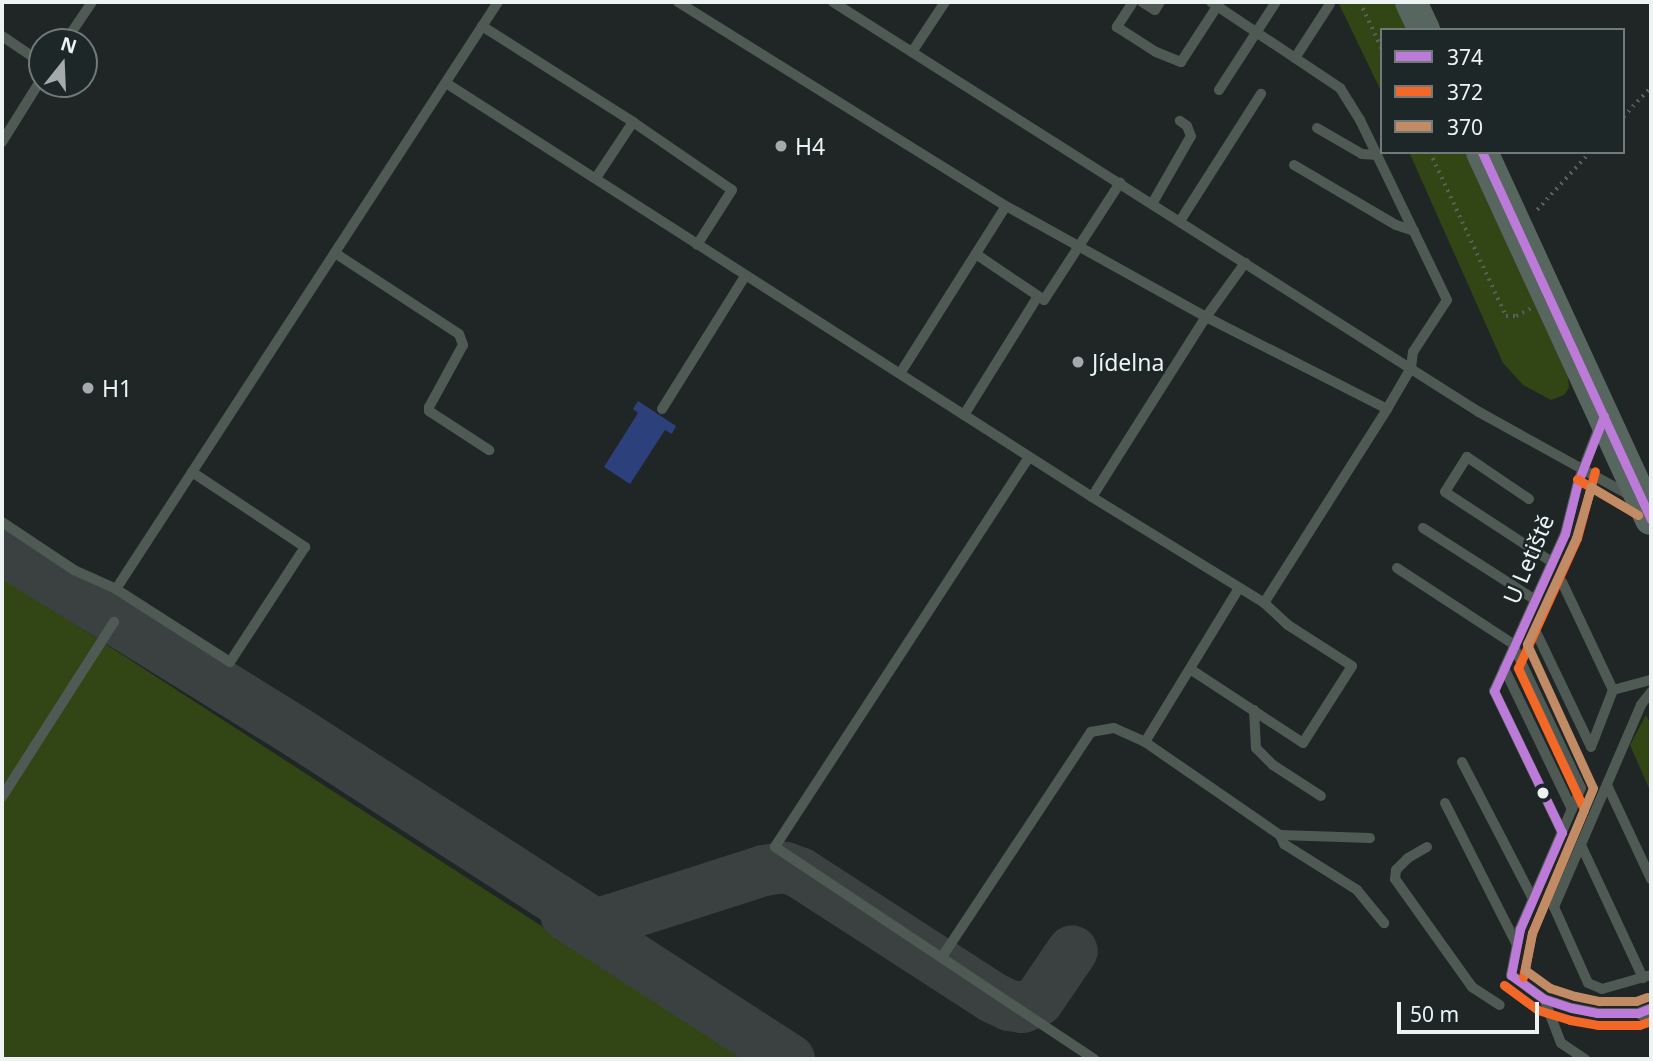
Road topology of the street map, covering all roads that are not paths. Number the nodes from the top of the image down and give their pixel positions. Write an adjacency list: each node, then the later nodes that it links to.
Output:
1 (92, 2): 14 (lane)
2 (498, 2): 13 (lane)
3 (678, 2): 35 (lane)
4 (833, 2): 18 (lane)
5 (945, 2): 18 (lane)
6 (1133, 2): 11 (lane)
7 (1142, 2): 8 (lane)
8 (1160, 2)
9 (1276, 2): 16 (lane)
10 (1411, 2): 15 (main road)
11 (1216, 3): 16 (lane)
12 (1330, 4): 20 (lane)
13 (482, 26): 21 (lane); 26 (lane)
14 (74, 28)
15 (1423, 28)
16 (1257, 32): 20 (lane); 22 (lane)
17 (2, 37): 19 (lane)
18 (912, 52): 33 (lane)
19 (28, 54)
20 (1295, 58): 30 (lane)
21 (446, 83): 32 (lane); 40 (lane)
22 (1219, 90)
23 (1261, 94): 36 (lane)
24 (30, 98): 28 (lane)
25 (1180, 121): 34 (lane)
26 (633, 122): 32 (lane); 38 (lane)
27 (1317, 128): 30 (lane)
28 (2, 142)
29 (1483, 154): 51 (main road)
30 (1377, 155): 37 (lane)
31 (1294, 165): 37 (lane)
32 (596, 178): 38 (lane)
33 (1119, 183): 34 (lane); 39 (lane)
34 (1152, 204): 36 (lane)
35 (1006, 206): 39 (lane); 41 (lane)
36 (1180, 221): 42 (lane)
37 (1413, 231): 46 (lane)
38 (697, 245): 43 (lane)
39 (1080, 247): 44 (lane); 45 (lane)
40 (335, 253): 52 (lane); 55 (lane)
41 (976, 254): 44 (lane); 47 (lane)
42 (1245, 263): 45 (lane); 46 (lane)
43 (745, 276): 47 (lane); 48 (lane)
44 (1038, 296): 50 (lane)
45 (1206, 317): 49 (lane); 56 (lane)
46 (1411, 368): 49 (lane); 54 (lane)
47 (901, 372): 50 (lane)
48 (662, 409)
49 (1387, 409): 67 (lane)
50 (964, 415): 53 (lane)
51 (1604, 416): 54 (lane, U Letiště); 58 (main road)
52 (489, 450)
53 (1029, 457): 56 (lane); 93 (lane)
54 (1583, 468): 58 (lane); 61 (lane, U Letiště)
55 (192, 472): 65 (lane); 65 (lane)
56 (1091, 497): 64 (lane)
57 (1529, 499): 61 (lane)
58 (1648, 511)
59 (2, 522): 65 (lane)
60 (1423, 528): 66 (lane)
61 (1552, 562): 66 (lane, U Letiště)
62 (1397, 568): 70 (lane)
63 (1562, 582): 74 (lane)
64 (1239, 588): 67 (lane); 71 (lane)
65 (116, 589)
66 (1534, 599): 70 (lane, U Letiště)
67 (1264, 603): 76 (lane)
68 (114, 622): 81 (lane)
69 (1536, 632): 74 (lane)
70 (1513, 644): 72 (lane, U Letiště); 83 (lane)
71 (1190, 668): 76 (lane); 77 (lane)
72 (1504, 668): 83 (lane); 84 (lane, U Letiště)
73 (1651, 680): 74 (lane)
74 (1613, 690)
75 (1651, 692): 79 (lane)
76 (1254, 710): 80 (lane)
77 (1145, 743): 85 (lane); 93 (lane)
78 (1462, 762): 90 (lane)
79 (1607, 785): 87 (lane); 89 (lane)
80 (1321, 796)
81 (2, 797)
82 (1445, 803): 92 (lane)
83 (1572, 809): 84 (lane)
84 (1562, 832): 90 (lane)
85 (1280, 835): 86 (lane); 91 (lane)
86 (1370, 838)
87 (1581, 845): 94 (lane); 94 (lane)
88 (1427, 847): 96 (lane)
89 (1651, 879)
90 (1533, 899): 92 (lane)
91 (1384, 923)
92 (1517, 945): 95 (lane)
93 (942, 957): 100 (lane)
94 (1647, 977)
95 (1544, 999): 98 (lane); 101 (lane)
96 (1500, 1005)
97 (1651, 1008): 98 (lane)
98 (1639, 1013): 99 (lane)
99 (1651, 1021)
100 (1094, 1059)
101 (1585, 1059)

